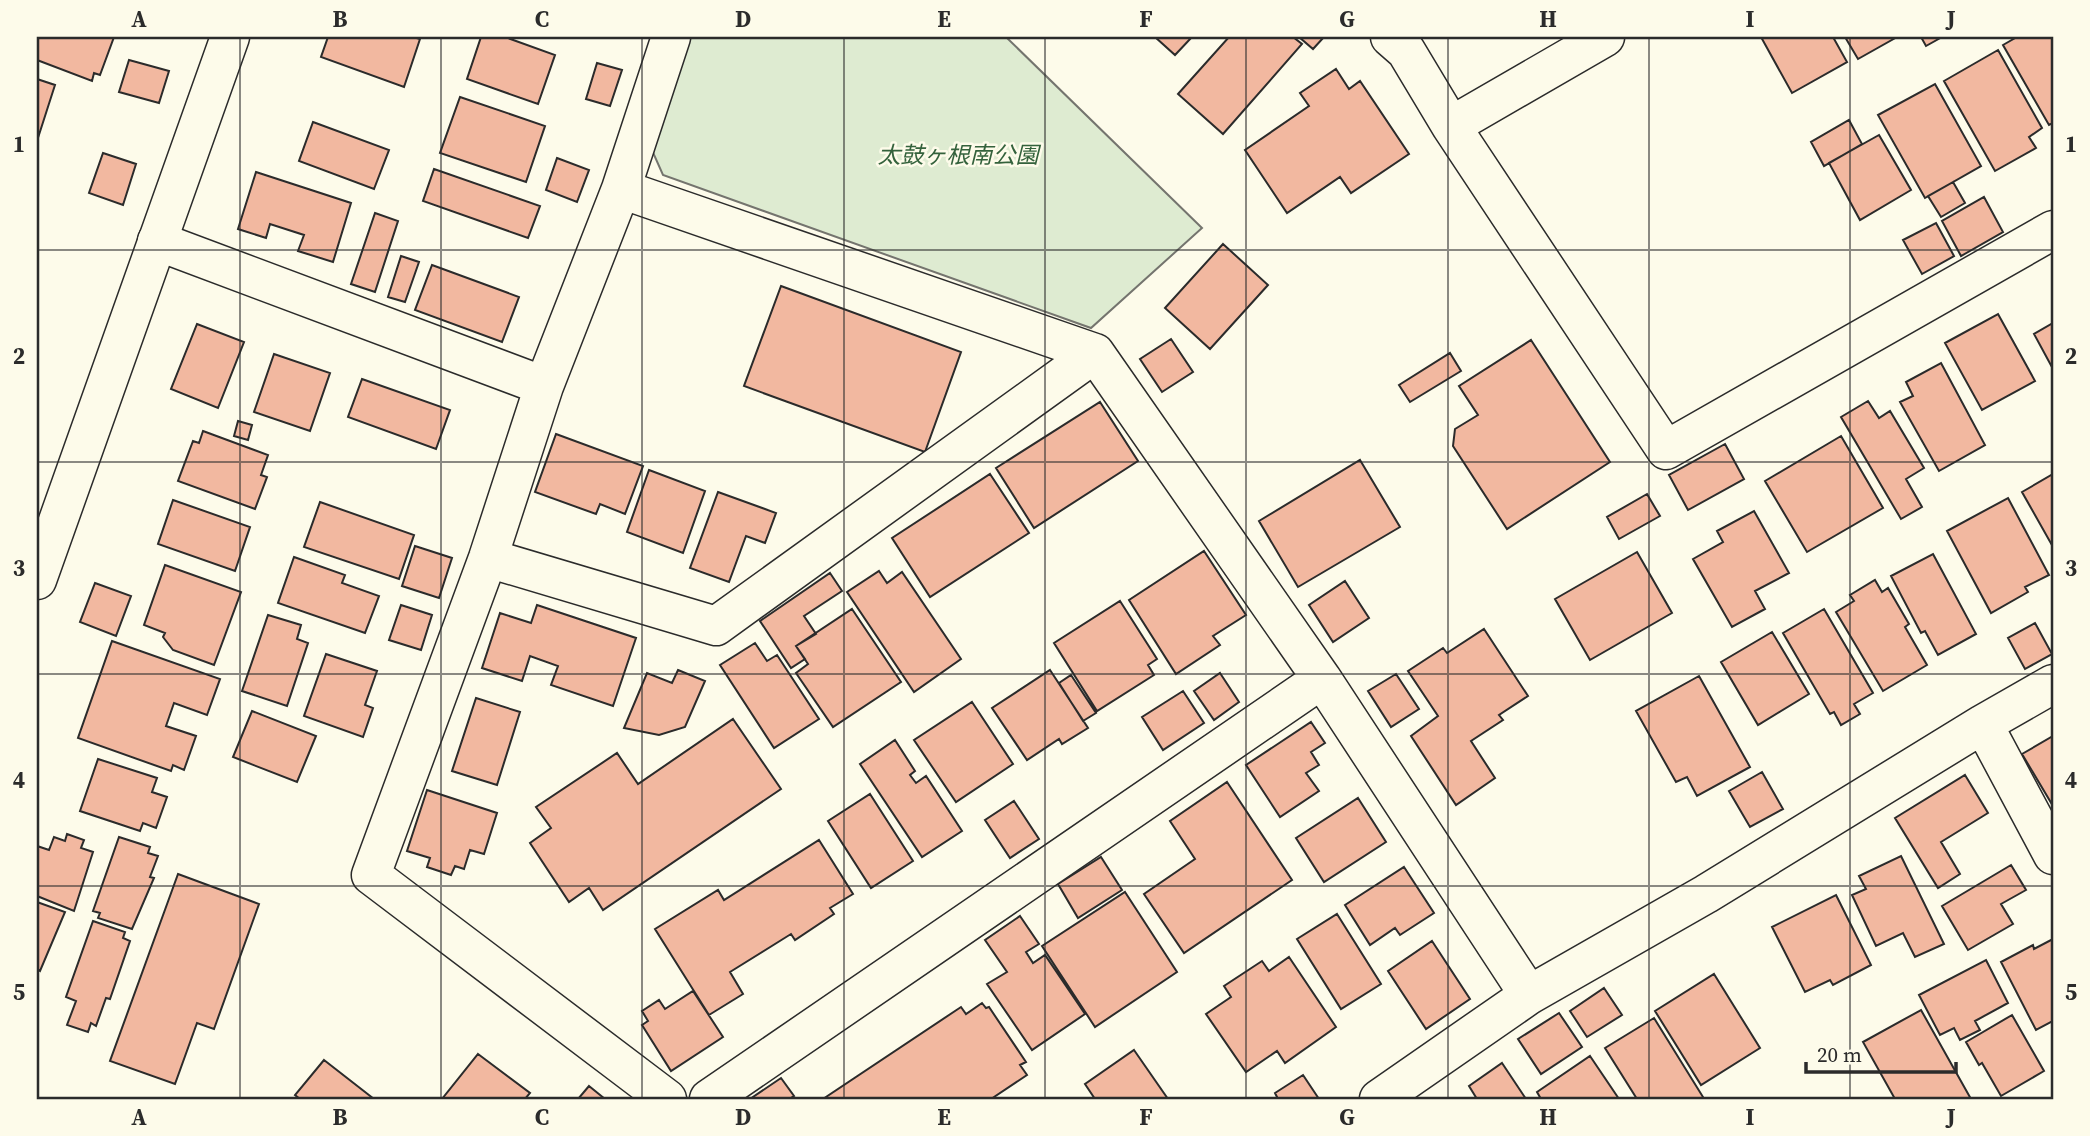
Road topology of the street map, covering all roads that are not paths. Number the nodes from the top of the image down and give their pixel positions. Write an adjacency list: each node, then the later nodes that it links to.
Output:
1 (230, 37): 8 (street)
2 (671, 37): 6 (street)
3 (1390, 37): 5 (street)
4 (1605, 37): 5 (street)
5 (1451, 126): 7 (street)
6 (621, 189): 9 (street); 10 (street)
7 (2053, 230)
8 (157, 241): 10 (street); 12 (street)
9 (1096, 353): 11 (street); 13 (street)
10 (544, 386): 11 (street)
11 (488, 558): 18 (street)
12 (37, 580)
13 (1322, 680): 17 (street); 19 (street)
14 (2053, 684): 15 (street)
15 (1983, 724): 16 (street); 17 (street)
16 (2053, 855)
17 (1529, 995): 20 (street)
18 (667, 1099)
19 (709, 1099)
20 (1380, 1099)

